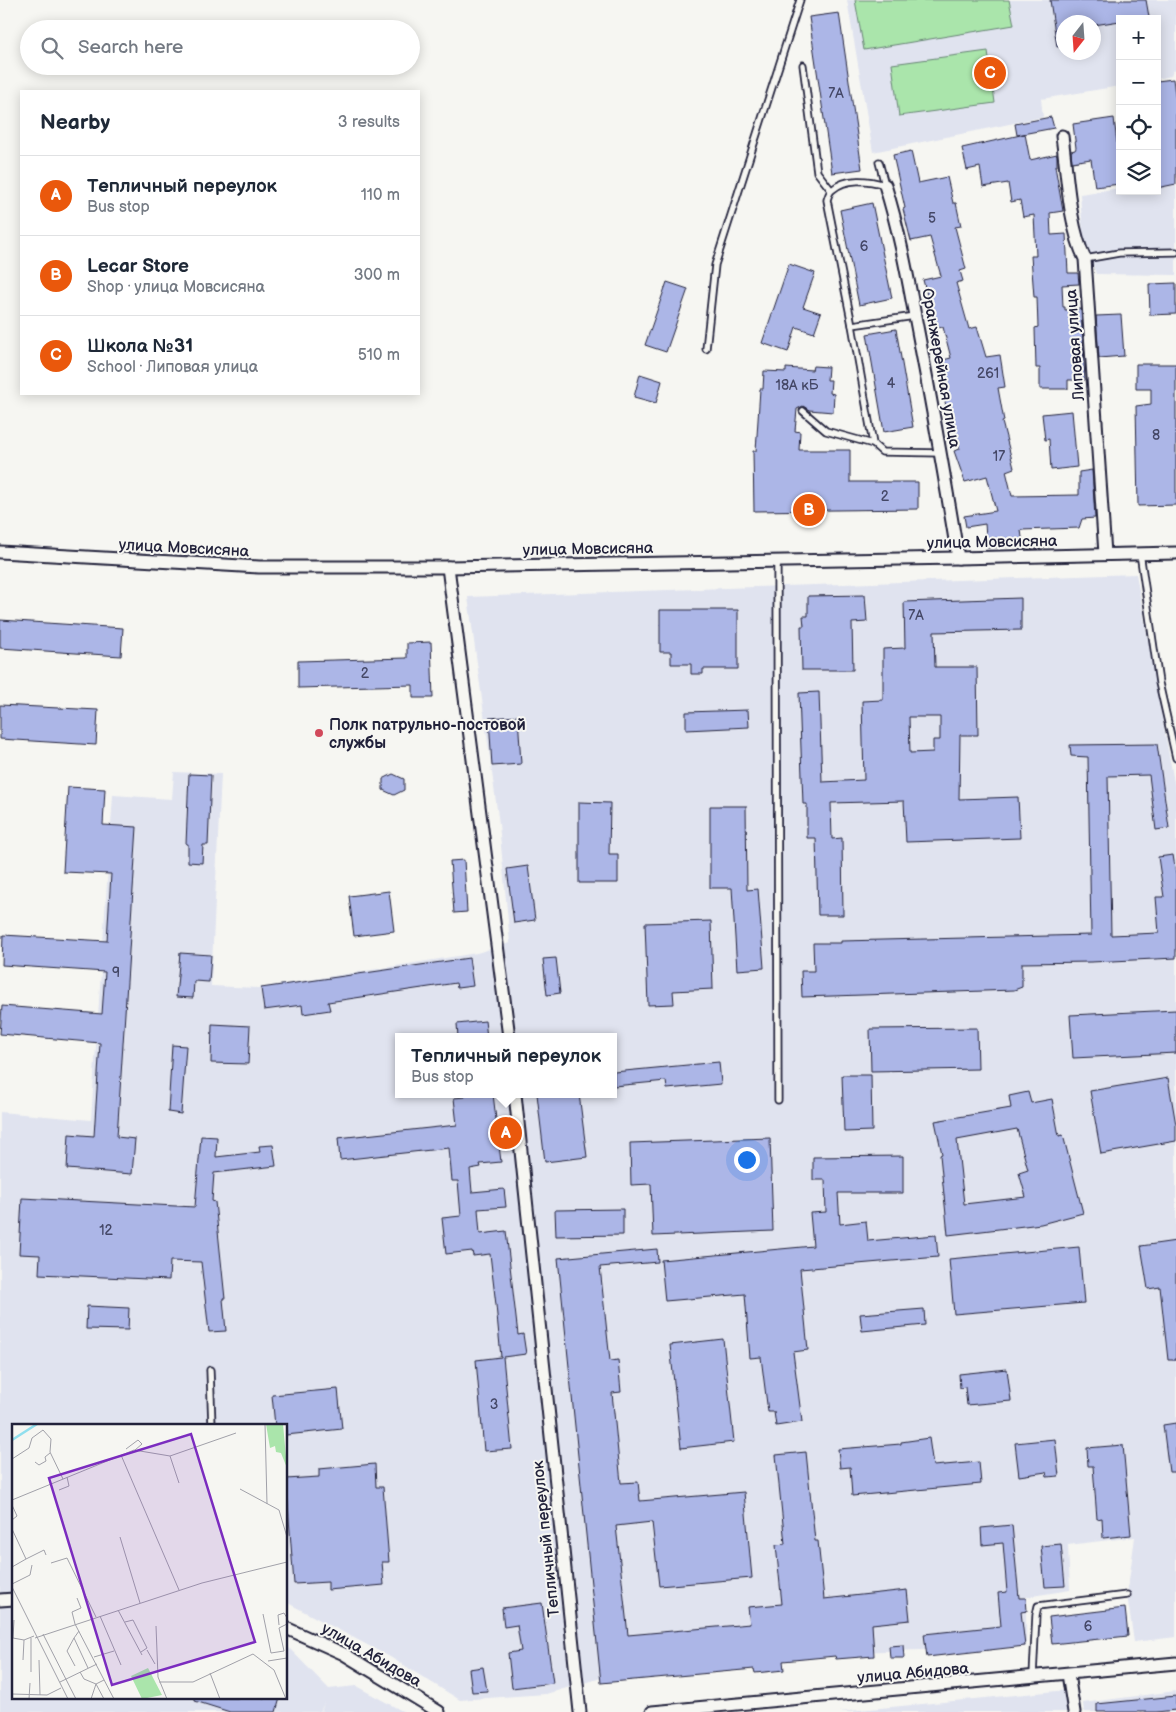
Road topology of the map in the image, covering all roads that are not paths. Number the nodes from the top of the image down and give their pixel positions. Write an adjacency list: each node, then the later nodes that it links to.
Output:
1 (800, 0): 11 (lane)
2 (803, 65): 6 (lane)
3 (1062, 136): 8 (street, Липовая улица)
4 (879, 162): 5 (lane)
5 (885, 185): 6 (lane); 9 (street, Оранжерейная улица)
6 (831, 190): 10 (lane)
7 (1176, 252): 8 (lane)
8 (1085, 259): 18 (street, Липовая улица)
9 (915, 316): 10 (lane); 14 (street, Оранжерейная улица)
10 (852, 325): 13 (lane)
11 (706, 349)
12 (803, 411): 13 (lane)
13 (873, 444): 14 (lane)
14 (941, 453): 19 (street, Оранжерейная улица)
15 (0, 552): 21 (street, улица Мовсисяна)
16 (1140, 553): 17 (street, улица Мовсисяна); 18 (street, улица Мовсисяна); 22 (lane)
17 (1176, 553)
18 (1105, 554): 19 (street, улица Мовсисяна)
19 (958, 558): 20 (street, улица Мовсисяна)
20 (777, 562): 21 (street, улица Мовсисяна); 25 (lane)
21 (448, 567): 23 (street)
22 (1176, 758)
23 (507, 1033)
24 (515, 1098): 35 (street, Тепличный переулок)
25 (778, 1100)
26 (210, 1370): 27 (lane)
27 (212, 1424)
28 (1127, 1595): 32 (lane)
29 (288, 1629): 34 (street, улица Абидова)
30 (1176, 1663): 31 (street, улица Абидова)
31 (1068, 1674): 32 (street, улица Абидова); 37 (street)
32 (1033, 1677): 33 (street, улица Абидова)
33 (737, 1708): 36 (street, улица Абидова)
34 (439, 1712)
35 (580, 1712)
36 (652, 1712)
37 (1074, 1712)

